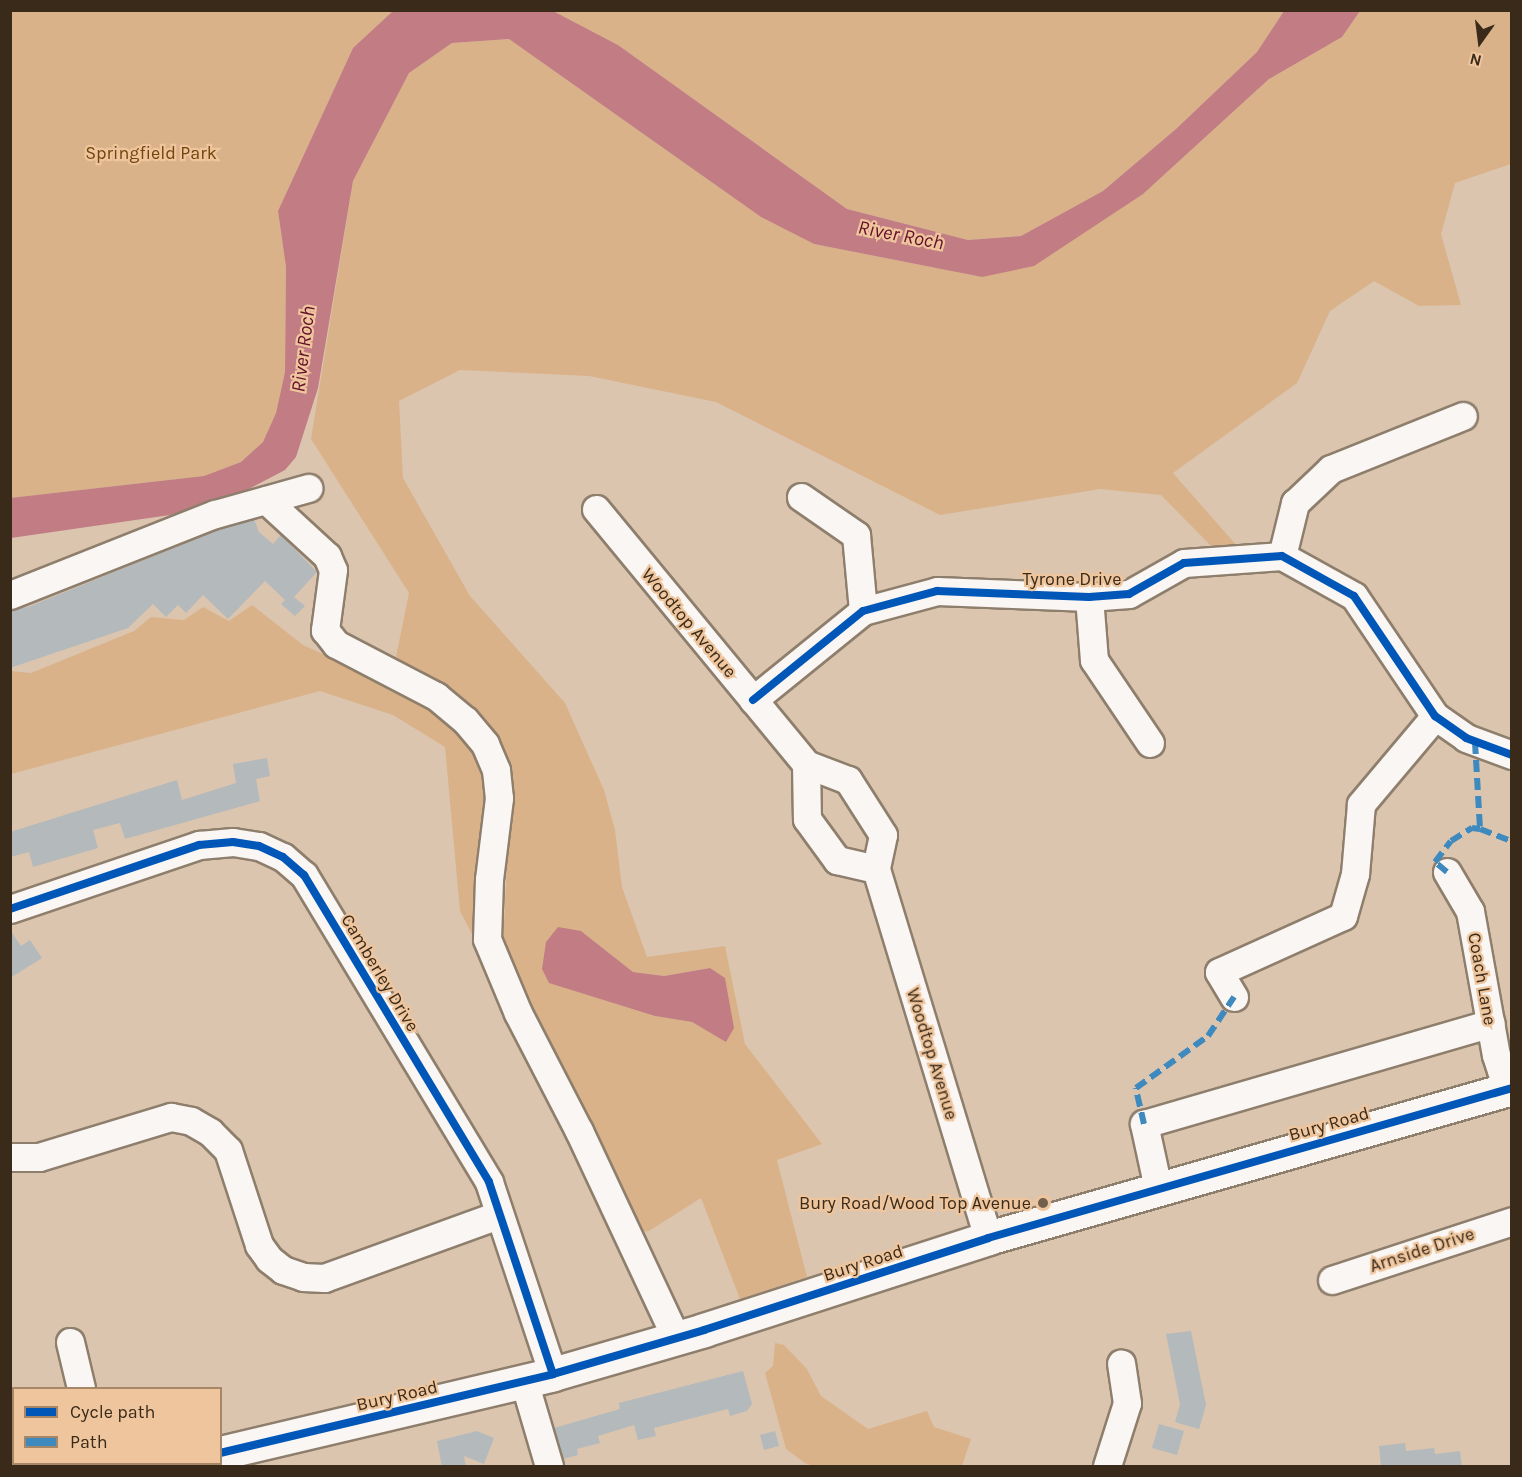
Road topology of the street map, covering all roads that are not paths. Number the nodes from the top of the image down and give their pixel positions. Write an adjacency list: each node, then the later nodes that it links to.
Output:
1 (1463, 416): 6 (street)
2 (308, 488): 4 (street)
3 (801, 497): 9 (street)
4 (266, 500): 7 (street); 27 (street)
5 (596, 509): 10 (street, Woodtop Avenue)
6 (1282, 556): 8 (street, Tyrone Drive); 11 (street)
7 (10, 595)
8 (1089, 597): 9 (street, Tyrone Drive); 12 (street)
9 (863, 611): 10 (street, Tyrone Drive)
10 (753, 700): 14 (street, Woodtop Avenue)
11 (1435, 716): 13 (street); 18 (street)
12 (1149, 743)
13 (1512, 755)
14 (806, 764): 15 (street, Woodtop Avenue); 15 (street)
15 (876, 869): 25 (street, Woodtop Avenue)
16 (1447, 872): 19 (street, Coach Lane)
17 (10, 909): 23 (street, Camberley Drive)
18 (1234, 997)
19 (1491, 1023): 20 (street, Coach Lane); 22 (street)
20 (1509, 1089): 22 (main road, Bury Road)
21 (10, 1157): 23 (street)
22 (1158, 1188): 25 (main road, Bury Road)
23 (498, 1215): 30 (street, Camberley Drive)
24 (1512, 1221): 26 (street, Arnside Drive)
25 (988, 1238): 27 (main road, Bury Road)
26 (1332, 1280)
27 (676, 1338): 30 (main road, Bury Road)
28 (70, 1342): 31 (street)
29 (1121, 1363): 34 (street)
30 (539, 1378): 32 (main road, Bury Road); 33 (street, Camberley Drive)
31 (81, 1387)
32 (222, 1453)
33 (549, 1467)
34 (1107, 1467)

